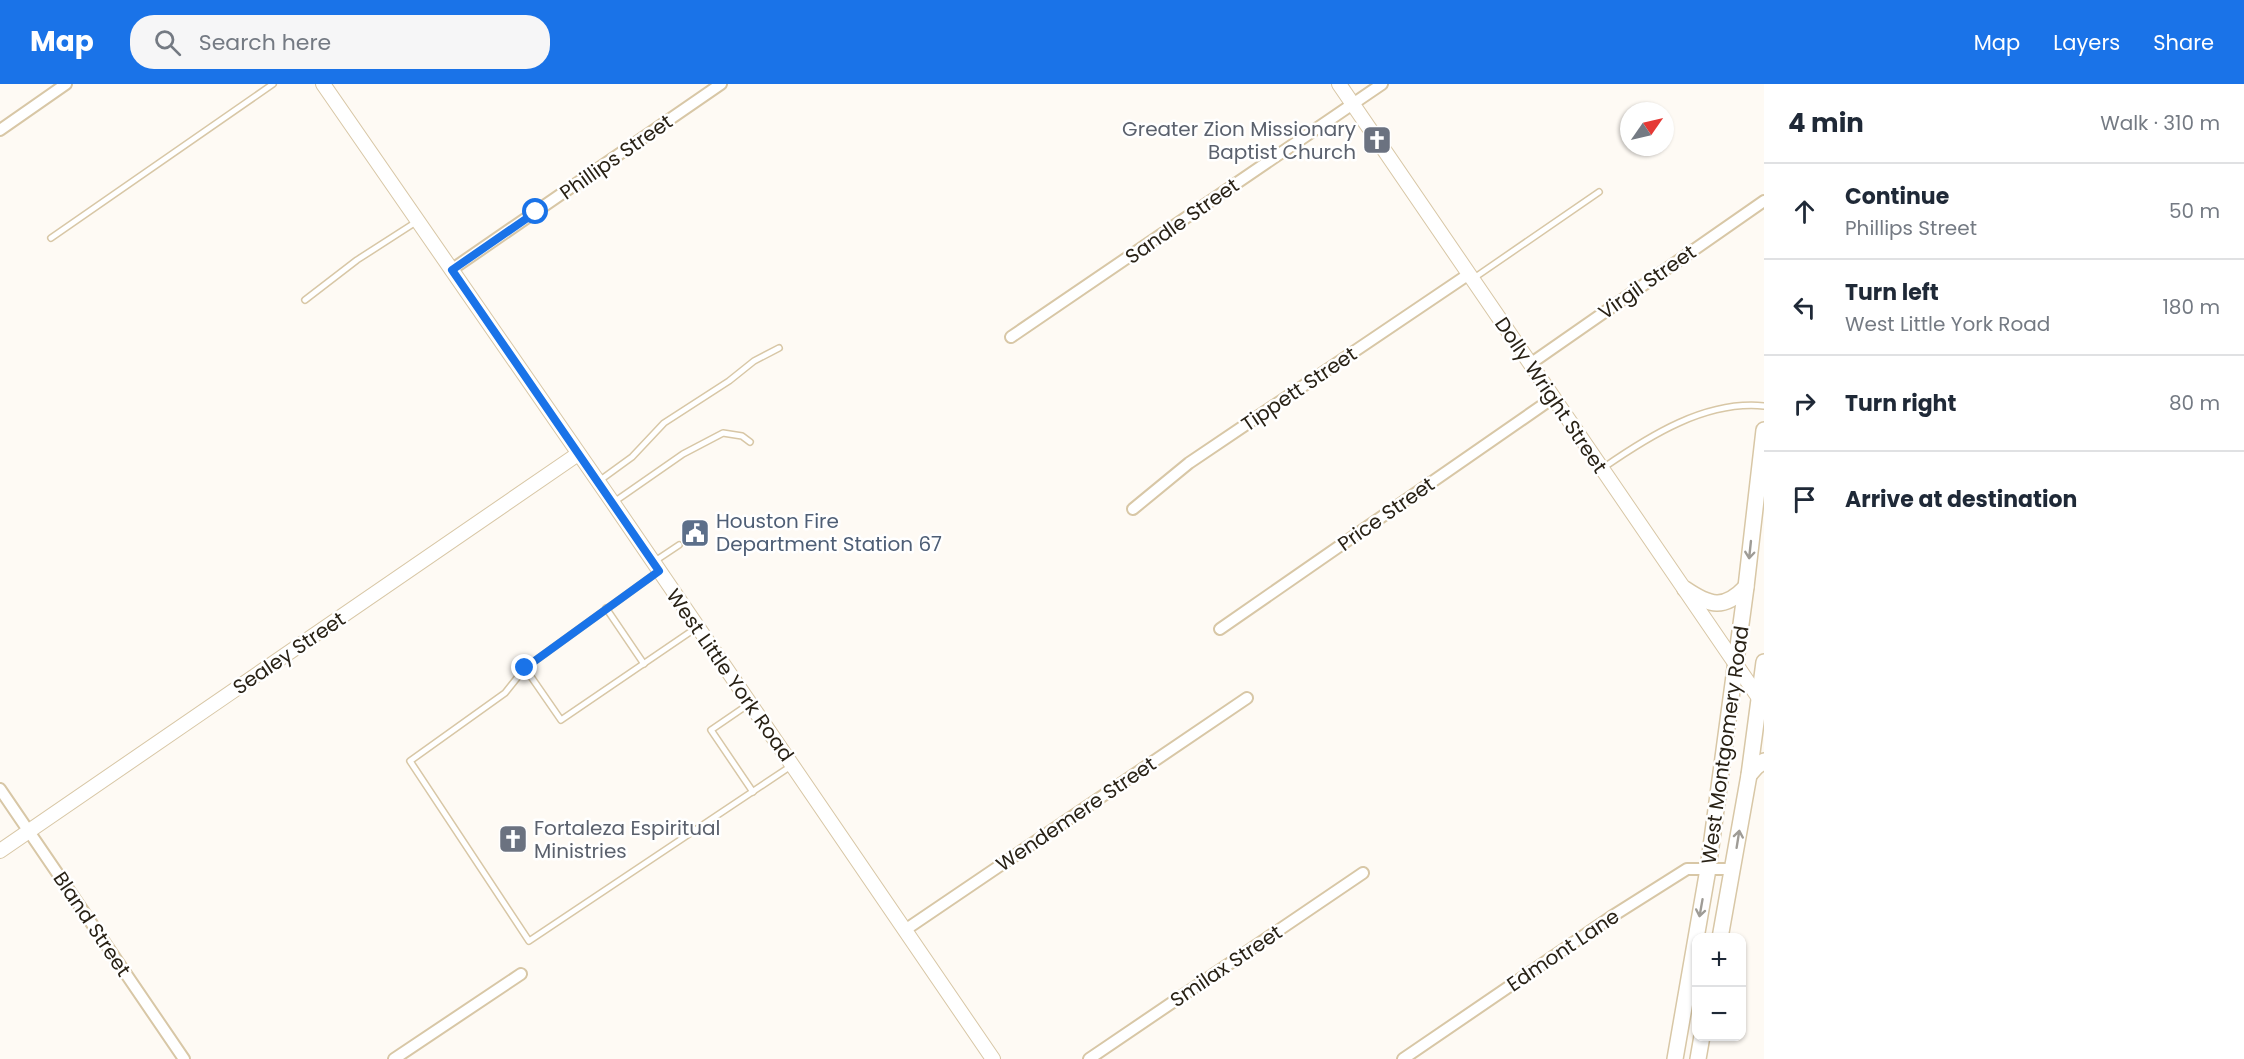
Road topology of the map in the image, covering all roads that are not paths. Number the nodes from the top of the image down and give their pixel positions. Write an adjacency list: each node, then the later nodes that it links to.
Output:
1 (66, 84): 8 (street)
2 (273, 84): 12 (lane)
3 (323, 84): 11 (street, West Little York Road)
4 (721, 84): 13 (street, Phillips Street)
5 (1339, 84): 7 (street, Dolly Wright Street)
6 (1382, 84): 7 (street, Sandle Street)
7 (1353, 104): 14 (street, Dolly Wright Street); 16 (street, Sandle Street)
8 (0, 130)
9 (1599, 192): 14 (lane)
10 (1764, 201): 18 (street, Virgil Street)
11 (417, 221): 13 (street, West Little York Road); 15 (lane)
12 (51, 238)
13 (452, 270): 23 (street, West Little York Road)
14 (1470, 277): 18 (street, Dolly Wright Street); 27 (street, Tippett Street)
15 (305, 300)
16 (1011, 337)
17 (779, 348): 25 (lane)
18 (1530, 364): 19 (street, Dolly Wright Street)
19 (1553, 398): 24 (street, Dolly Wright Street); 34 (street, Price Street)
20 (1764, 406): 24 (lane)
21 (1764, 430): 30 (main road, West Montgomery Road, one-way to 30)
22 (750, 442): 26 (lane)
23 (578, 454): 25 (street, West Little York Road); 47 (street, Sealey Street)
24 (1602, 469): 31 (street, Dolly Wright Street)
25 (597, 482): 26 (street, West Little York Road)
26 (613, 503): 29 (street, West Little York Road)
27 (1132, 509)
28 (679, 545): 29 (lane)
29 (656, 567): 32 (lane); 33 (street, West Little York Road)
30 (1746, 587): 31 (main road); 35 (main road, West Montgomery Road)
31 (1685, 589): 35 (street, Dolly Wright Street)
32 (606, 608): 36 (lane); 38 (lane)
33 (697, 627): 36 (lane); 41 (street, West Little York Road)
34 (1220, 629)
35 (1736, 663): 40 (street, Dolly Wright Street); 49 (main road, West Montgomery Road)
36 (644, 664): 38 (lane)
37 (1764, 667): 40 (main road, West Montgomery Road)
38 (525, 668): 46 (lane)
39 (1247, 698): 52 (street, Wendemere Street)
40 (1762, 702): 44 (main road, West Montgomery Road)
41 (750, 703): 43 (street, West Little York Road); 46 (lane)
42 (1764, 761): 44 (main road)
43 (792, 764): 46 (lane); 52 (street, West Little York Road)
44 (1749, 775): 50 (main road, West Montgomery Road, one-way to 44)
45 (0, 789): 47 (street, Bland Street)
46 (753, 792)
47 (29, 831): 48 (street, Sealey Street); 56 (street, Bland Street)
48 (0, 851)
49 (1708, 869): 50 (street, Edmont Lane); 60 (street, Edmont Lane); 61 (main road, West Montgomery Road, one-way to 61)
50 (1733, 869): 53 (main road, West Montgomery Road)
51 (1363, 873): 59 (street, Smilax Street)
52 (905, 930): 58 (street, West Little York Road)
53 (1721, 933)
54 (521, 974): 57 (street)
55 (1701, 1041): 62 (main road)
56 (184, 1059)
57 (394, 1059)
58 (993, 1059)
59 (1089, 1059)
60 (1403, 1059)
61 (1675, 1059)
62 (1698, 1059)

